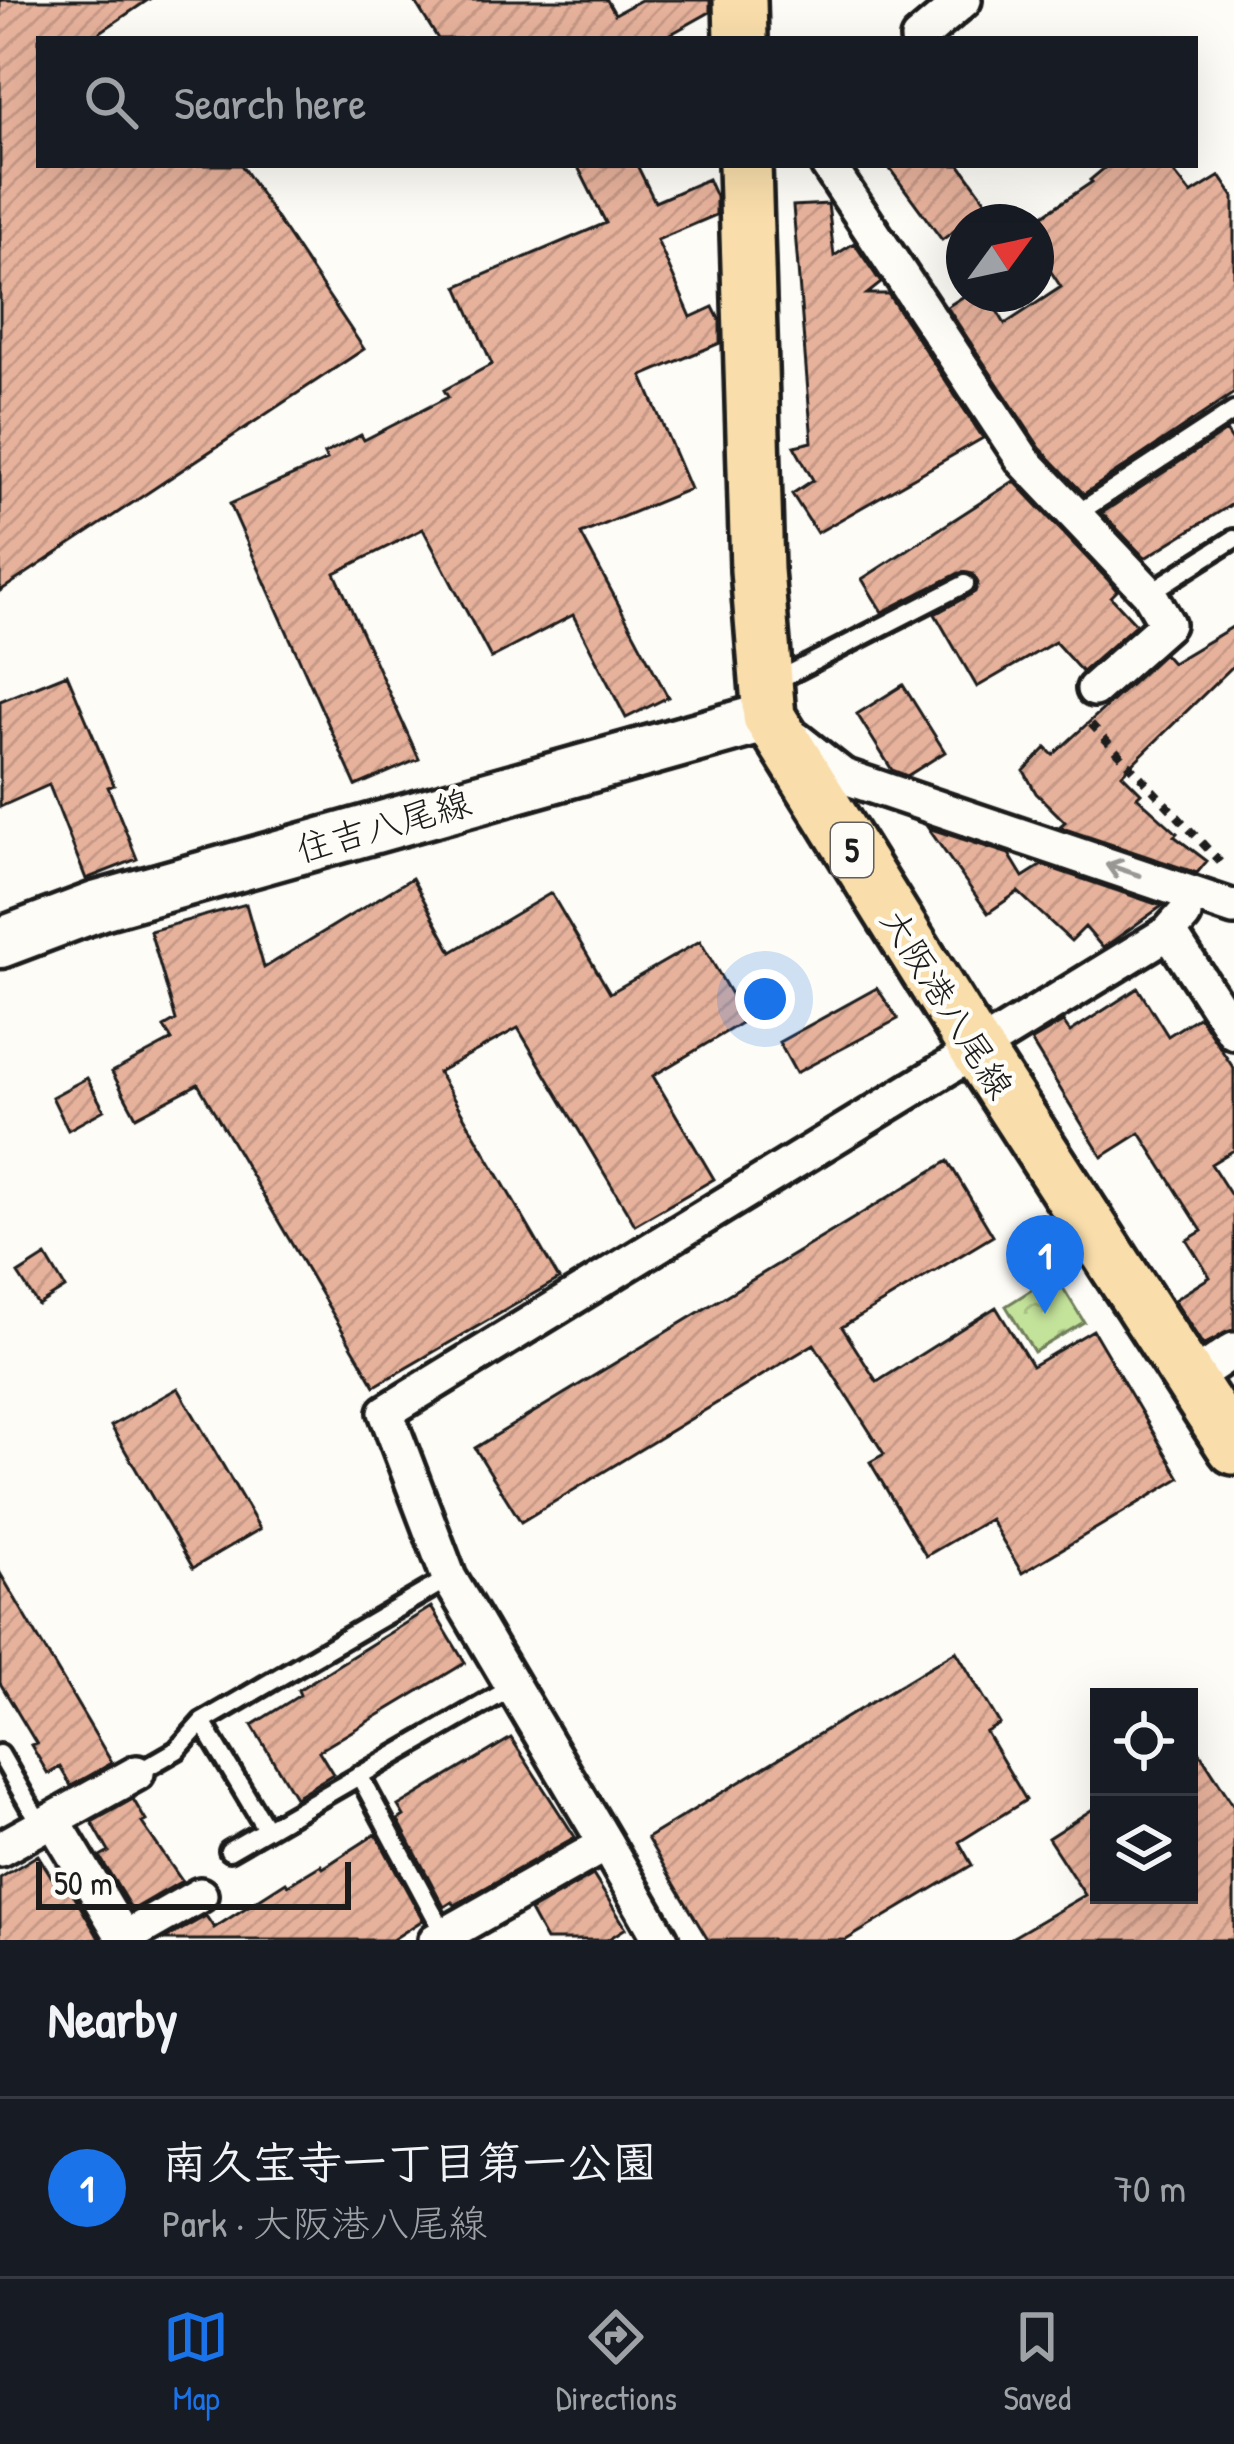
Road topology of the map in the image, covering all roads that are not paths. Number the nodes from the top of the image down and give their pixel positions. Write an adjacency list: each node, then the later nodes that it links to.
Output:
1 (740, 0): 3 (main road)
2 (964, 0): 4 (street)
3 (741, 36)
4 (922, 36)
5 (745, 168): 13 (main road, 大阪港八尾線 / 5)
6 (830, 168): 8 (street)
7 (1234, 411): 8 (lane)
8 (1076, 515): 11 (street)
9 (1234, 539): 11 (lane)
10 (965, 584): 13 (lane)
11 (1149, 593): 12 (street)
12 (1094, 689)
13 (768, 701): 14 (street, one-way to 13); 17 (main road, 住吉八尾線); 19 (main road, 大阪港八尾線 / 5)
14 (1202, 896): 15 (street); 16 (street)
15 (1234, 908)
16 (1169, 932): 18 (street); 19 (street)
17 (0, 943)
18 (1234, 1032)
19 (977, 1051): 20 (main road, 大阪港八尾線 / 5); 21 (street)
20 (1234, 1448)
21 (449, 1578): 22 (street); 23 (lane)
22 (512, 1687): 26 (lane); 29 (street)
23 (202, 1722): 25 (lane); 28 (lane)
24 (0, 1754): 27 (lane)
25 (137, 1773): 27 (street)
26 (358, 1775): 28 (lane); 33 (lane)
27 (47, 1823): 30 (street); 34 (street)
28 (266, 1829): 31 (lane)
29 (606, 1844): 33 (street); 35 (street)
30 (0, 1849)
31 (229, 1851)
32 (200, 1895): 34 (street)
33 (440, 1937)
34 (122, 1939)
35 (661, 1940)

